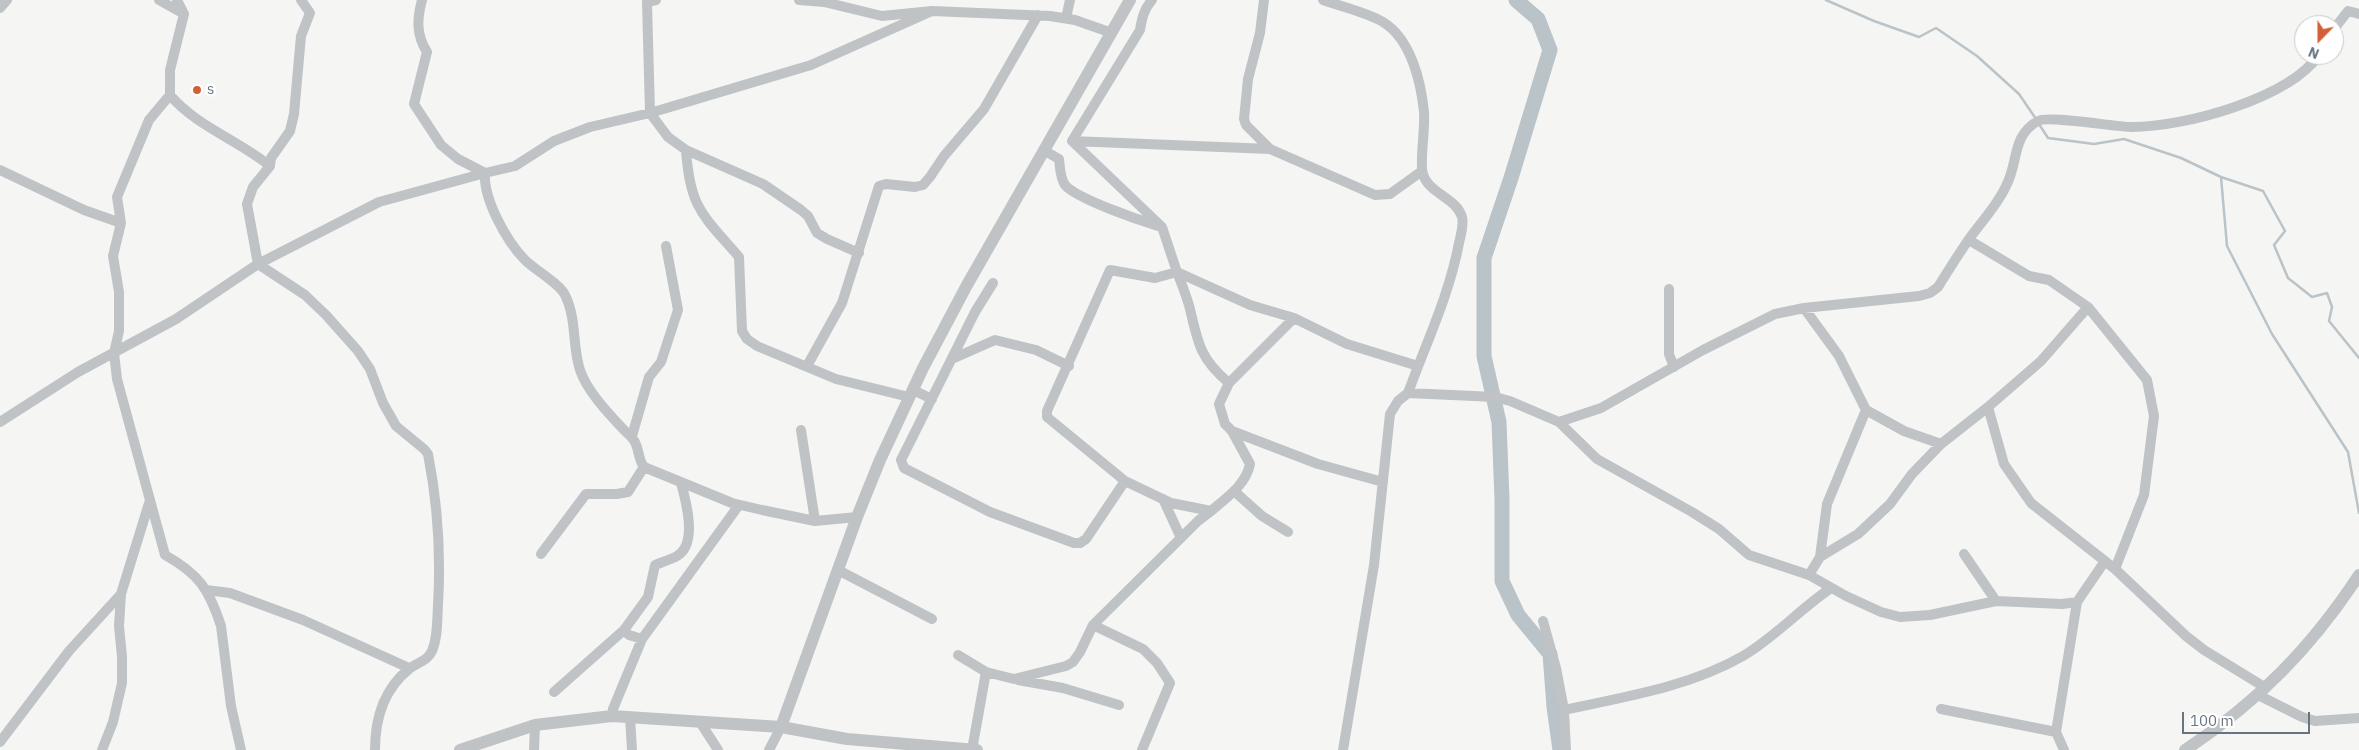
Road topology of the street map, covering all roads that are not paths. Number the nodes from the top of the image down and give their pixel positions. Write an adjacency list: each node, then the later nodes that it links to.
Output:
1 (7, 0): 13 (street)
2 (159, 0): 15 (street)
3 (177, 0): 15 (street)
4 (302, 0): 28 (street)
5 (422, 0): 31 (street)
6 (656, 0): 23 (street)
7 (799, 0): 14 (street)
8 (1070, 0): 19 (street)
9 (1130, 0): 20 (street)
10 (1152, 0): 24 (street)
11 (1264, 0): 25 (street)
12 (1322, 0): 30 (street)
13 (0, 8)
14 (932, 11): 17 (street); 23 (street)
15 (184, 14): 22 (street)
16 (2359, 14): 18 (street)
17 (1038, 15): 19 (street); 36 (street)
18 (2344, 16)
19 (1066, 18): 20 (street)
20 (1112, 32): 27 (street)
21 (2310, 65): 34 (street)
22 (170, 95): 28 (street); 32 (street)
23 (650, 113): 26 (street); 31 (street)
24 (1072, 141): 25 (street); 33 (street)
25 (1270, 149): 30 (street)
26 (686, 150): 36 (street); 46 (street)
27 (1046, 151): 33 (street); 52 (street)
28 (270, 166): 37 (street)
29 (0, 170): 32 (street)
30 (1422, 171): 48 (street)
31 (485, 173): 37 (street); 60 (street)
32 (121, 224): 44 (street)
33 (1162, 227): 38 (street)
34 (1968, 240): 41 (street); 42 (street)
35 (666, 246): 60 (street)
36 (859, 253): 46 (street)
37 (258, 264): 44 (street); 94 (street)
38 (1177, 272): 43 (street); 47 (street); 50 (street)
39 (993, 282): 45 (street)
40 (1669, 289): 49 (street)
41 (2088, 307): 54 (street); 79 (street)
42 (1804, 308): 49 (street); 55 (street)
43 (1294, 318): 48 (street); 50 (street)
44 (114, 353): 56 (street); 67 (street)
45 (952, 359): 47 (street); 53 (street)
46 (808, 366): 52 (street)
47 (1069, 366): 63 (street)
48 (1418, 366): 51 (street)
49 (1674, 367): 57 (street)
50 (1229, 383): 59 (street)
51 (1408, 393): 57 (street); 64 (street)
52 (911, 394): 53 (street); 71 (street)
53 (932, 399): 63 (street)
54 (1988, 407): 61 (street); 78 (street)
55 (1866, 410): 61 (street); 77 (street)
56 (0, 422)
57 (1559, 422): 81 (street)
58 (801, 430): 72 (street)
59 (1232, 431): 64 (street); 66 (street)
60 (632, 436): 62 (street)
61 (1941, 444): 77 (street)
62 (644, 467): 65 (street); 75 (street)
63 (1125, 481): 68 (street)
64 (1383, 482): 122 (street)
65 (681, 483): 69 (street); 91 (street)
66 (1234, 491): 70 (street); 73 (street)
67 (150, 499): 84 (street); 85 (street)
68 (1163, 499): 70 (street); 74 (street)
69 (739, 505): 72 (street); 92 (street)
70 (1211, 511): 74 (street)
71 (857, 518): 72 (street); 80 (street)
72 (815, 521)
73 (1288, 532)
74 (1181, 538): 90 (street)
75 (541, 554)
76 (1964, 554): 86 (street)
77 (1820, 557): 81 (street)
78 (2105, 561): 79 (street); 87 (street)
79 (2115, 569): 98 (street)
80 (838, 570): 88 (street); 107 (street)
81 (1809, 575): 83 (street)
82 (2359, 575): 98 (street)
83 (1831, 588): 86 (street); 101 (street)
84 (206, 590): 94 (street); 112 (street)
85 (121, 594): 109 (street); 111 (street)
86 (1996, 602): 87 (street)
87 (2077, 602): 108 (street)
88 (932, 619)
89 (1543, 621): 101 (street)
90 (1093, 625): 96 (street); 121 (street)
91 (624, 630): 92 (street); 97 (street)
92 (642, 639): 102 (street)
93 (958, 656): 95 (street)
94 (410, 668): 113 (street)
95 (986, 672): 96 (street); 119 (street)
96 (1014, 679): 99 (street)
97 (554, 692)
98 (2262, 692): 104 (street); 125 (street)
99 (1119, 705)
100 (1941, 709): 108 (street)
101 (1564, 710): 123 (street)
102 (612, 716): 103 (street); 106 (street)
103 (630, 717): 105 (street); 116 (street)
104 (2357, 718)
105 (700, 722): 107 (street); 117 (street)
106 (535, 725): 114 (street); 115 (street)
107 (781, 727): 110 (street); 118 (street)
108 (2056, 732): 124 (street)
109 (0, 742)
110 (902, 747): 119 (street)
111 (102, 750)
112 (241, 750)
113 (375, 750)
114 (460, 750)
115 (534, 750)
116 (632, 750)
117 (718, 750)
118 (769, 750)
119 (972, 750): 120 (street)
120 (977, 750)
121 (1142, 750)
122 (1343, 750)
123 (1566, 750)
124 (2064, 750)
125 (2185, 750)

